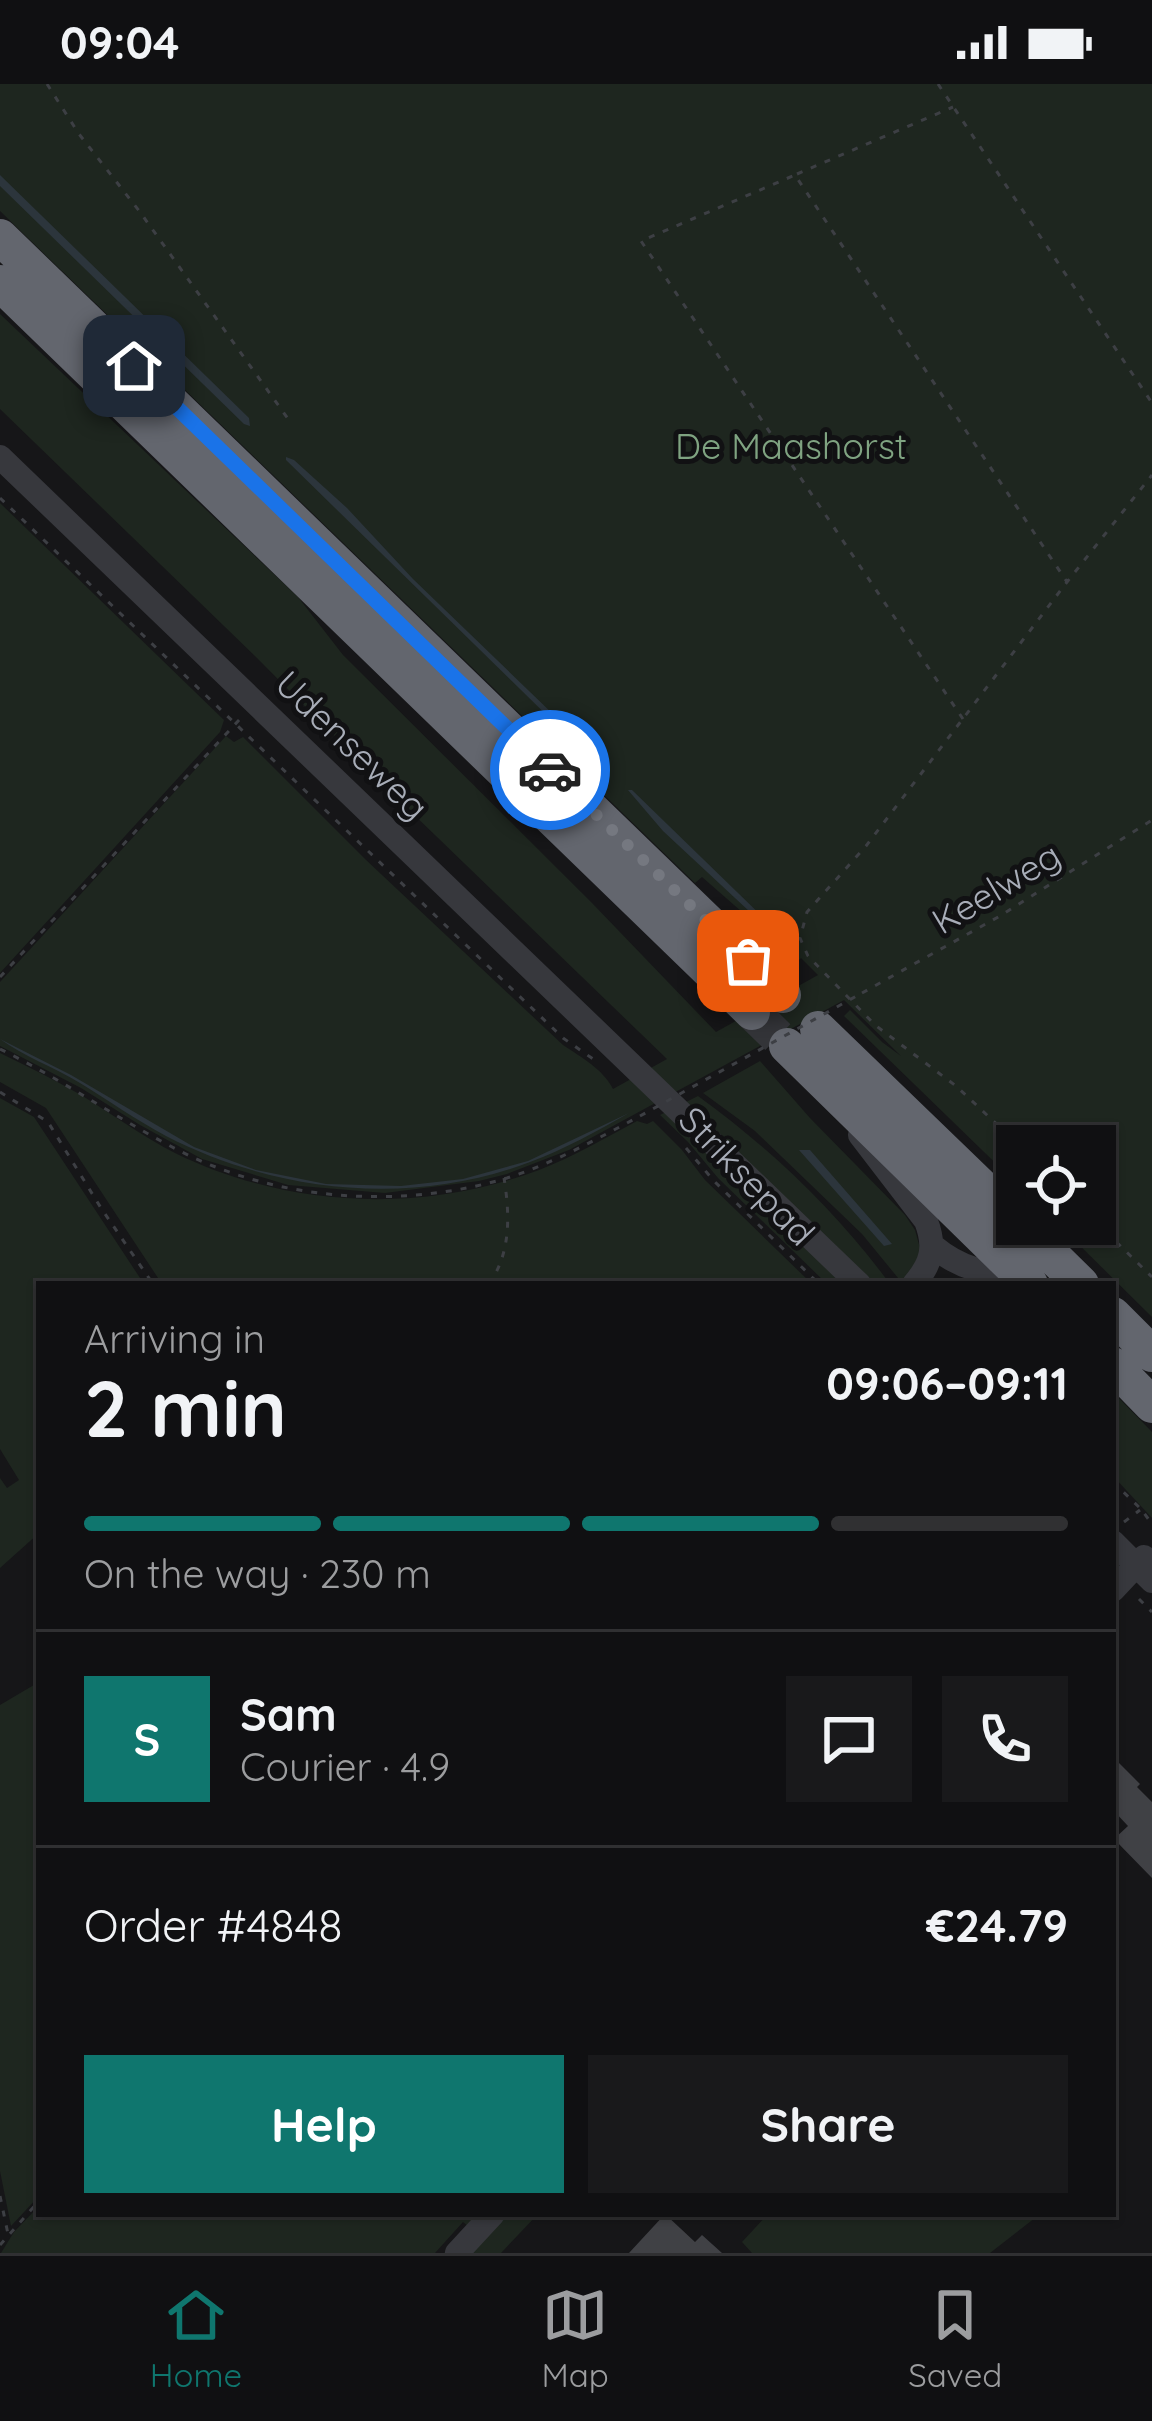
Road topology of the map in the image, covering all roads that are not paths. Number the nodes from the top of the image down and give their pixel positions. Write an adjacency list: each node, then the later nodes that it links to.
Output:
1 (0, 236): 2 (highway)
2 (0, 283)
3 (0, 457): 9 (street, Udenseweg)
4 (815, 1073): 5 (highway); 7 (street); 8 (highway)
5 (996, 1204)
6 (1041, 1245): 11 (highway)
7 (933, 1246): 8 (street); 10 (street)
8 (1026, 1280)
9 (856, 1281)
10 (916, 1281)
11 (1078, 1281)
12 (1116, 1319): 13 (highway)
13 (1152, 1354)
14 (1116, 1368): 15 (highway)
15 (1152, 1405)
16 (1116, 1530): 17 (street)
17 (1147, 1564): 18 (street)
18 (1116, 1588)
19 (490, 2217): 20 (street)
20 (457, 2253)

